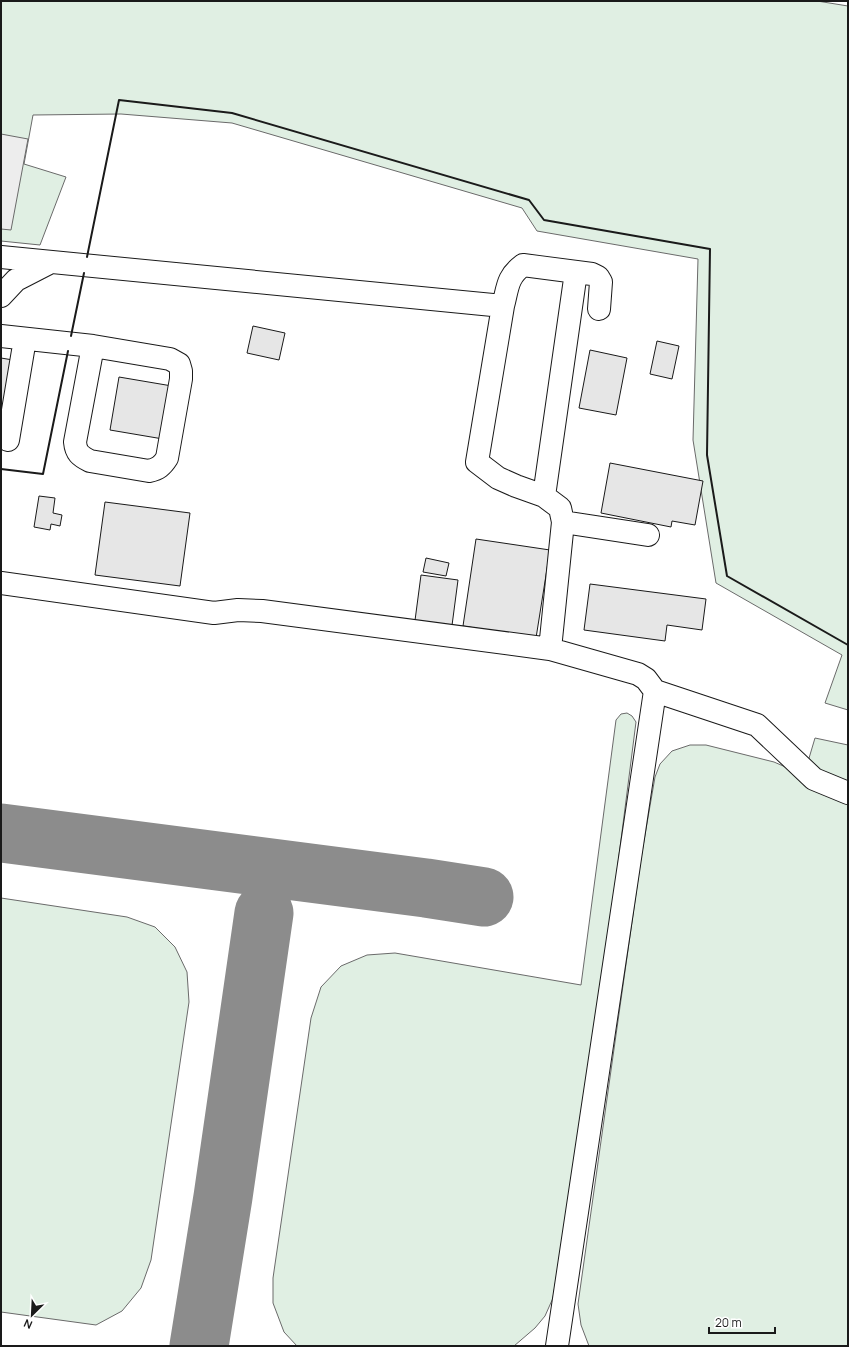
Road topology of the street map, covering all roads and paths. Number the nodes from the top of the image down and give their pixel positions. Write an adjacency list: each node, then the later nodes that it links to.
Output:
1 (1, 257): 2 (lane)
2 (51, 262): 4 (lane); 5 (lane)
3 (576, 272): 5 (lane); 6 (lane); 11 (lane)
4 (1, 296)
5 (503, 306): 11 (lane)
6 (599, 309)
7 (1, 336): 8 (lane)
8 (25, 339): 9 (lane); 10 (lane)
9 (93, 346): 9 (lane)
10 (8, 440)
11 (544, 496): 12 (lane)
12 (563, 522): 13 (lane); 15 (lane)
13 (648, 535)
14 (1, 583): 15 (lane)
15 (550, 649): 16 (lane)
16 (656, 691): 17 (lane); 18 (lane)
17 (848, 793)
18 (557, 1346)

